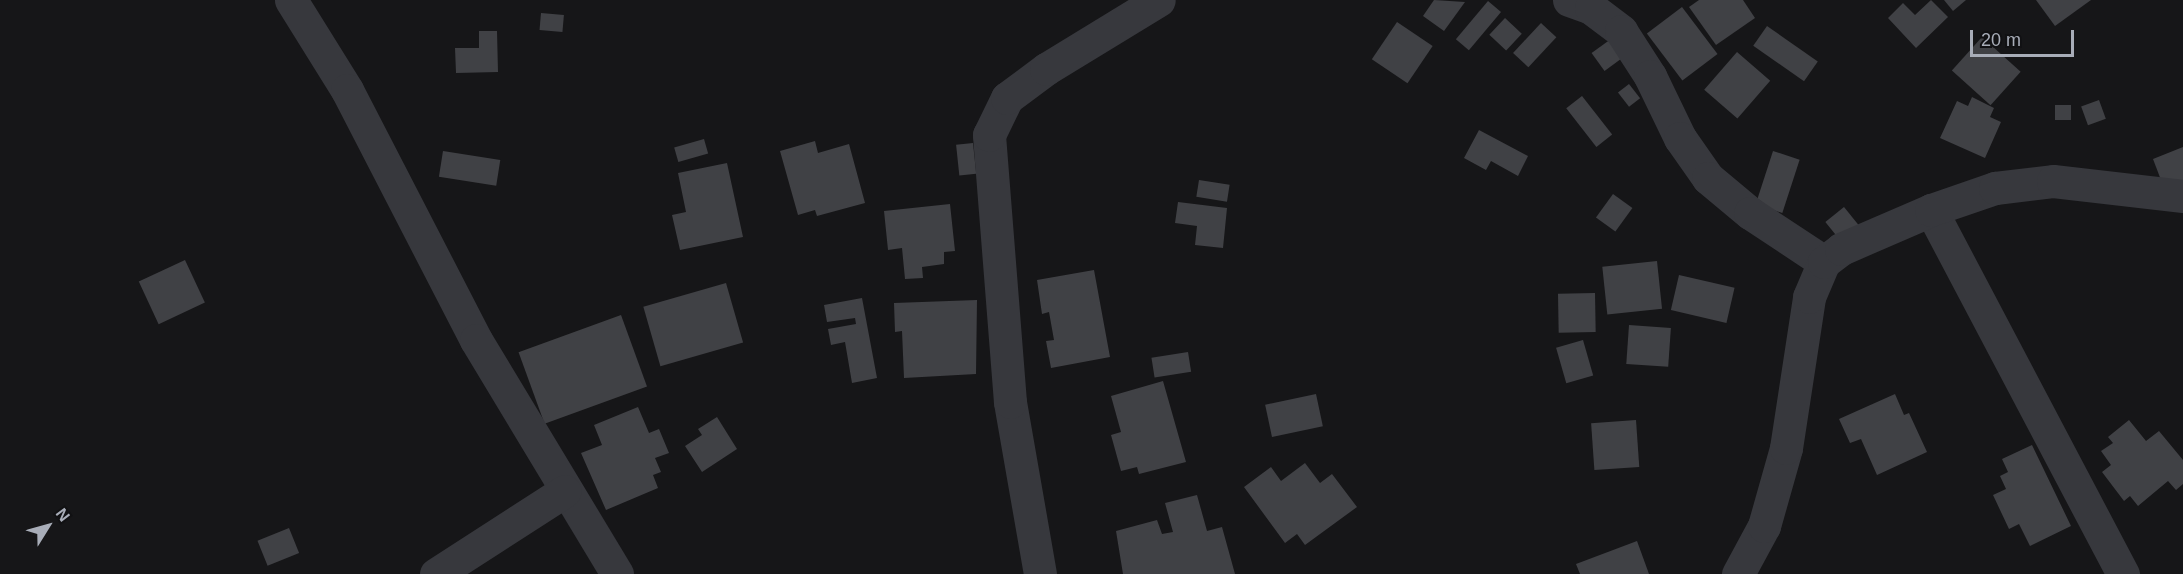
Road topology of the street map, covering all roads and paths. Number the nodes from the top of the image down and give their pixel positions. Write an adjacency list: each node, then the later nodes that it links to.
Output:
1 (291, 0): 7 (street)
2 (1159, 0): 10 (street)
3 (1569, 0): 6 (street)
4 (2182, 198): 5 (street)
5 (1931, 210): 6 (street); 12 (street)
6 (1824, 262): 11 (street)
7 (565, 490): 8 (street); 9 (street)
8 (436, 574)
9 (617, 574)
10 (1040, 574)
11 (1738, 574)
12 (2123, 574)

